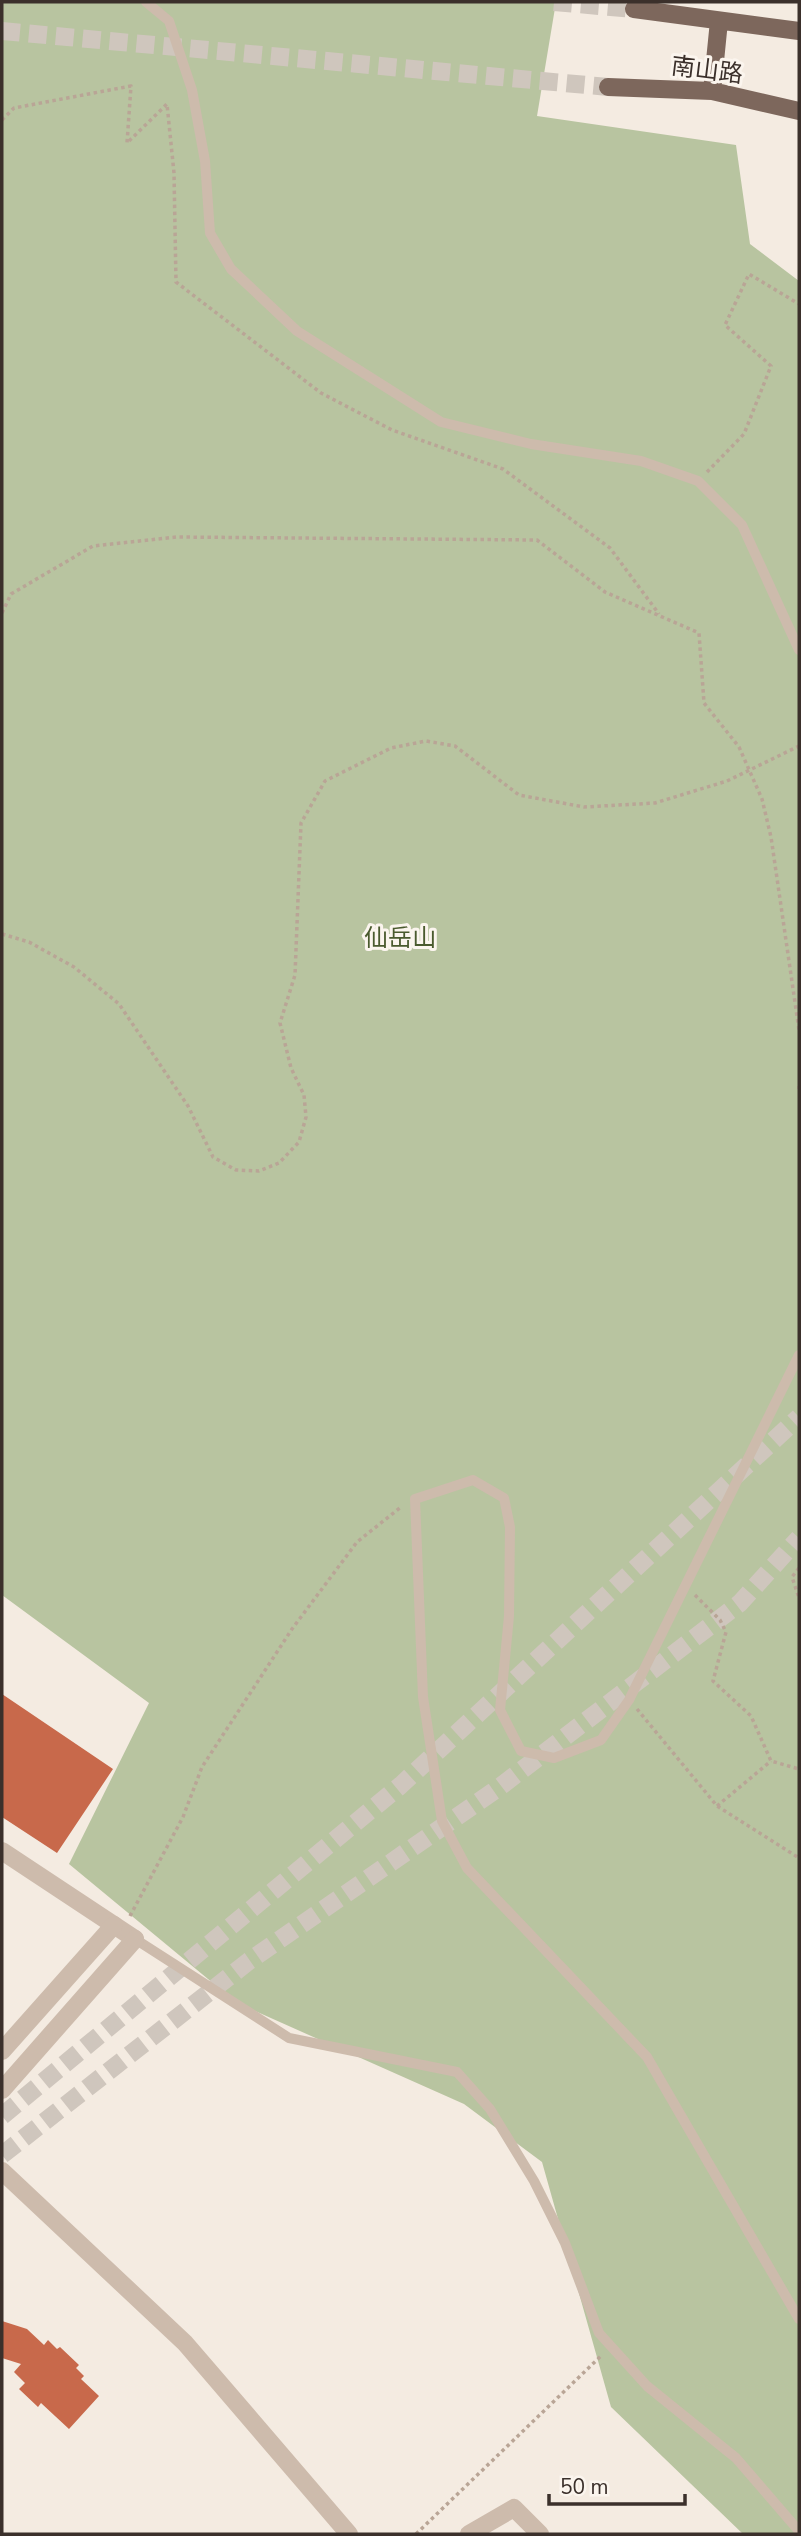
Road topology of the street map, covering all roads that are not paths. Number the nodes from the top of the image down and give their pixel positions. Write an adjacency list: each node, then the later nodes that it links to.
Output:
1 (146, 2): 8 (lane)
2 (634, 9): 3 (main road, 南山路)
3 (719, 20): 4 (main road, 南山路); 6 (main road)
4 (799, 31)
5 (608, 87): 6 (main road, 南山路)
6 (712, 91): 7 (main road, 南山路)
7 (799, 111)
8 (799, 650)
9 (799, 1355): 15 (lane)
10 (2, 1851): 11 (street)
11 (124, 1932): 12 (street); 13 (street); 16 (lane)
12 (2, 2051)
13 (2, 2090)
14 (2, 2171): 17 (street)
15 (799, 2319)
16 (799, 2530)
17 (349, 2534)
18 (468, 2534): 19 (street)
19 (540, 2534)

